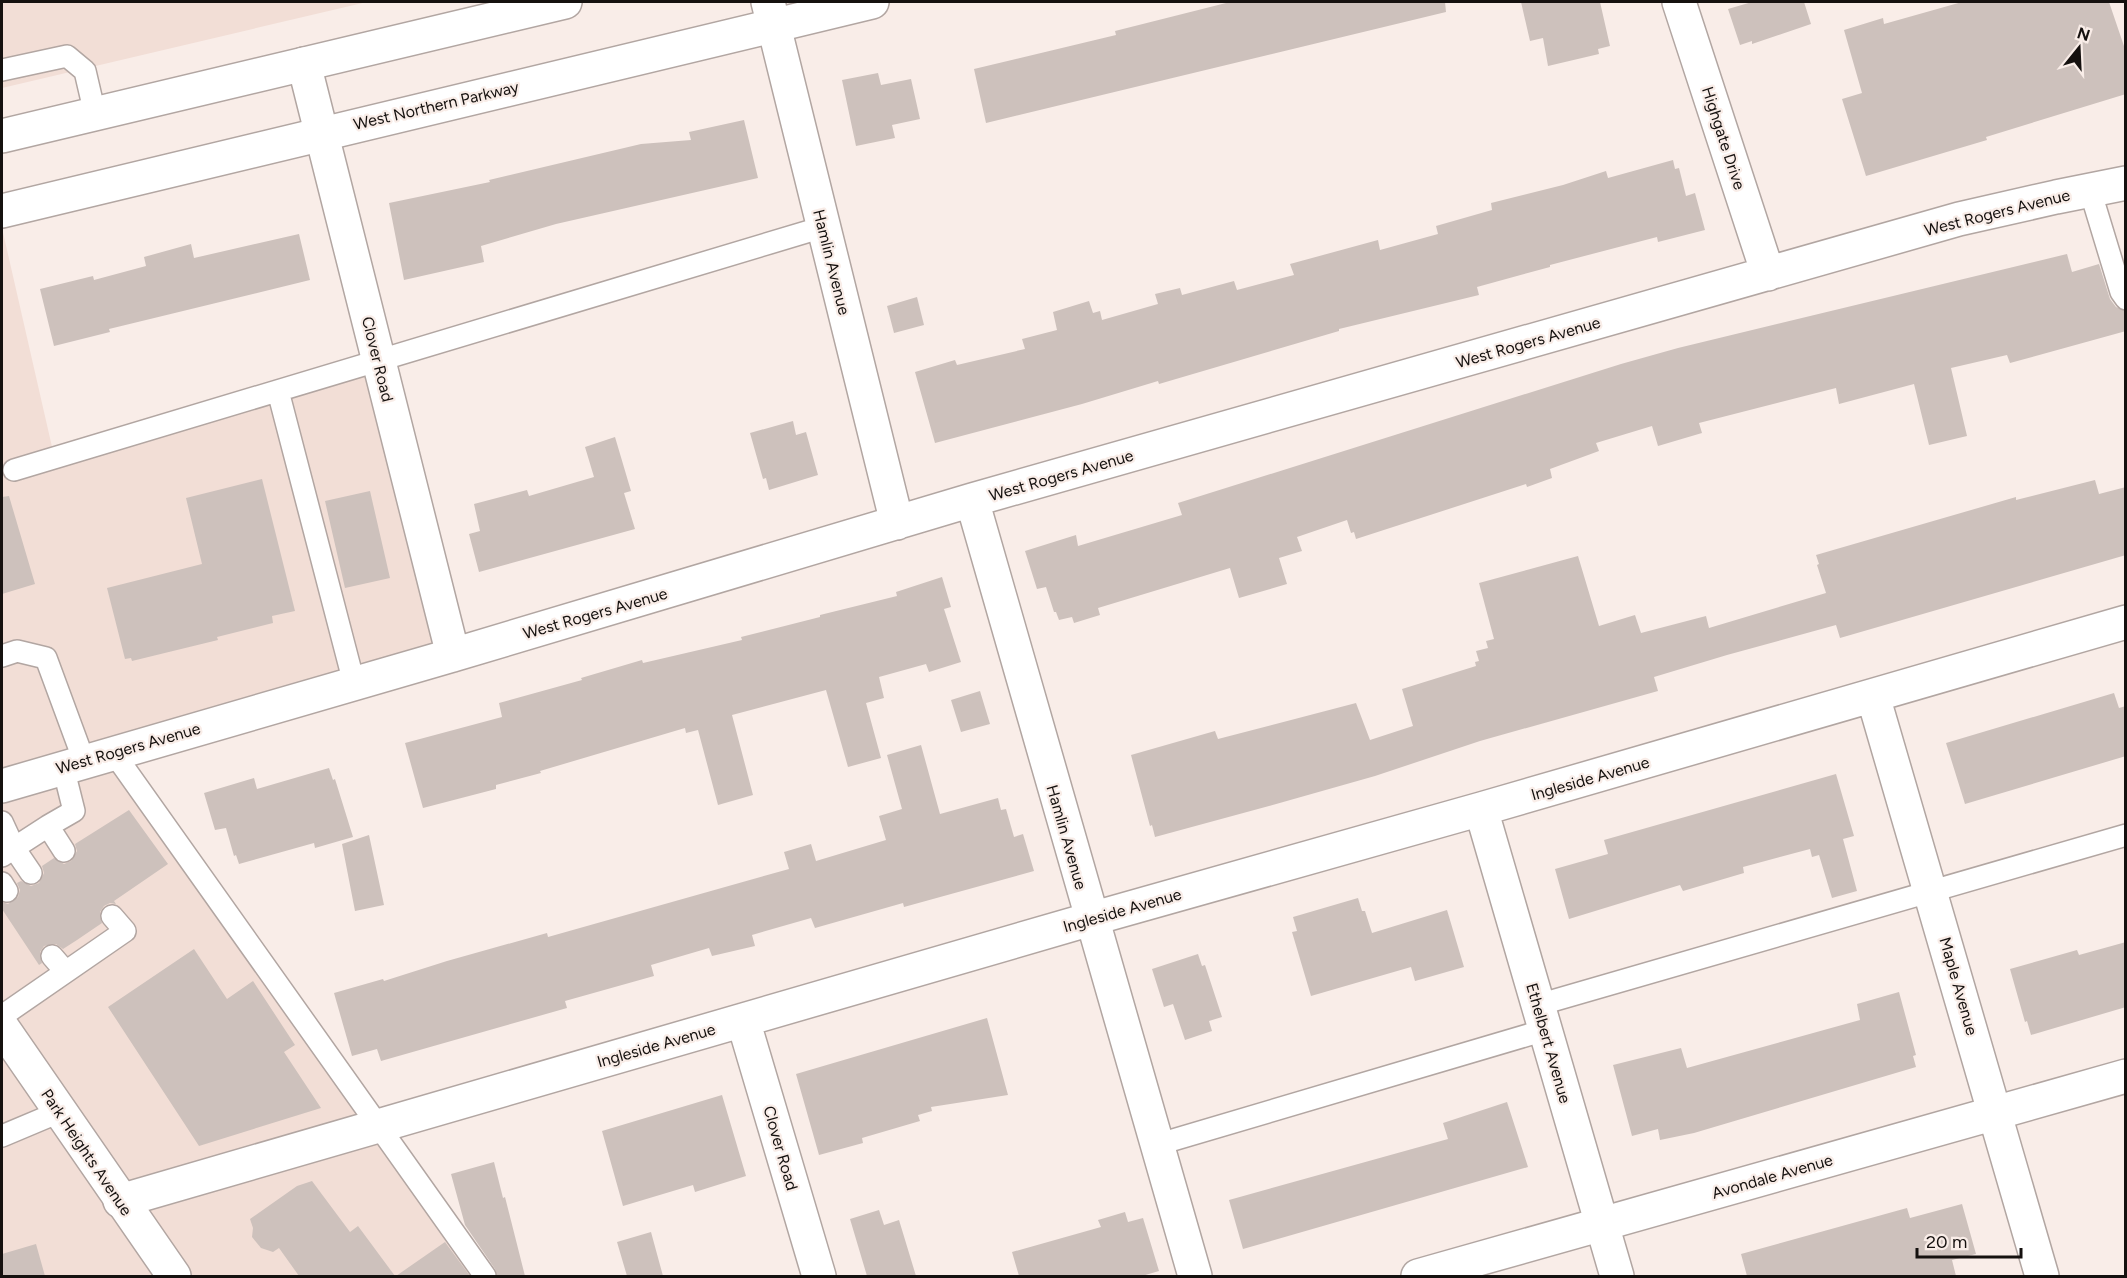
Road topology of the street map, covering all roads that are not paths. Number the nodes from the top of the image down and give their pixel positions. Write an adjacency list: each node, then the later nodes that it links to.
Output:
1 (565, 2): 5 (street)
2 (872, 2): 4 (street, West Northern Parkway)
3 (1679, 2): 14 (street, Highgate Drive)
4 (771, 13): 8 (street, West Northern Parkway); 13 (street, Hamlin Avenue)
5 (304, 64): 7 (street); 8 (street, Clover Road)
6 (2, 70): 7 (lane)
7 (95, 114): 9 (street)
8 (321, 132): 12 (street, West Northern Parkway); 16 (street, Clover Road)
9 (2, 136)
10 (2126, 183): 11 (street, West Rogers Avenue)
11 (2090, 190): 14 (street, West Rogers Avenue); 15 (lane)
12 (2, 211)
13 (823, 227): 16 (lane); 20 (street, Hamlin Avenue)
14 (1768, 274): 19 (street, West Rogers Avenue)
15 (2126, 299)
16 (378, 361): 17 (lane); 22 (street, Clover Road)
17 (278, 391): 18 (lane); 24 (lane)
18 (14, 470)
19 (972, 500): 20 (street, West Rogers Avenue); 37 (street, Hamlin Avenue)
20 (897, 523): 22 (street, West Rogers Avenue)
21 (2126, 622): 25 (street, Ingleside Avenue)
22 (453, 655): 24 (street, West Rogers Avenue)
23 (2, 656): 26 (lane)
24 (354, 683): 26 (street, West Rogers Avenue)
25 (1873, 696): 28 (street, Ingleside Avenue); 35 (street, Maple Avenue)
26 (87, 760): 27 (street, West Rogers Avenue); 30 (lane); 45 (lane)
27 (2, 786)
28 (1481, 809): 37 (street, Ingleside Avenue); 39 (street, Ethelbert Avenue)
29 (2, 822): 33 (lane)
30 (48, 826): 32 (lane); 33 (lane)
31 (2126, 835): 35 (lane)
32 (64, 851)
33 (8, 852): 34 (lane)
34 (31, 873)
35 (1930, 891): 39 (lane); 44 (street, Maple Avenue)
36 (112, 916): 38 (lane)
37 (1091, 919): 40 (street, Ingleside Avenue); 47 (street, Hamlin Avenue)
38 (2, 1016)
39 (1542, 1017): 47 (lane); 49 (street, Ethelbert Avenue)
40 (743, 1020): 45 (street, Ingleside Avenue); 52 (street, Clover Road)
41 (2, 1027): 43 (street, Park Heights Avenue)
42 (2126, 1076): 44 (street, Avondale Avenue)
43 (59, 1112): 46 (lane); 48 (street, Park Heights Avenue)
44 (1996, 1113): 49 (street, Avondale Avenue); 56 (street, Maple Avenue)
45 (379, 1126): 48 (street, Ingleside Avenue); 51 (lane)
46 (2, 1136)
47 (1156, 1145): 53 (street, Hamlin Avenue)
48 (120, 1201): 50 (street, Park Heights Avenue)
49 (1602, 1223): 54 (street, Avondale Avenue); 55 (street, Ethelbert Avenue)
50 (174, 1276)
51 (485, 1276)
52 (819, 1276)
53 (1195, 1276)
54 (1418, 1276)
55 (1617, 1276)
56 (2042, 1276)

